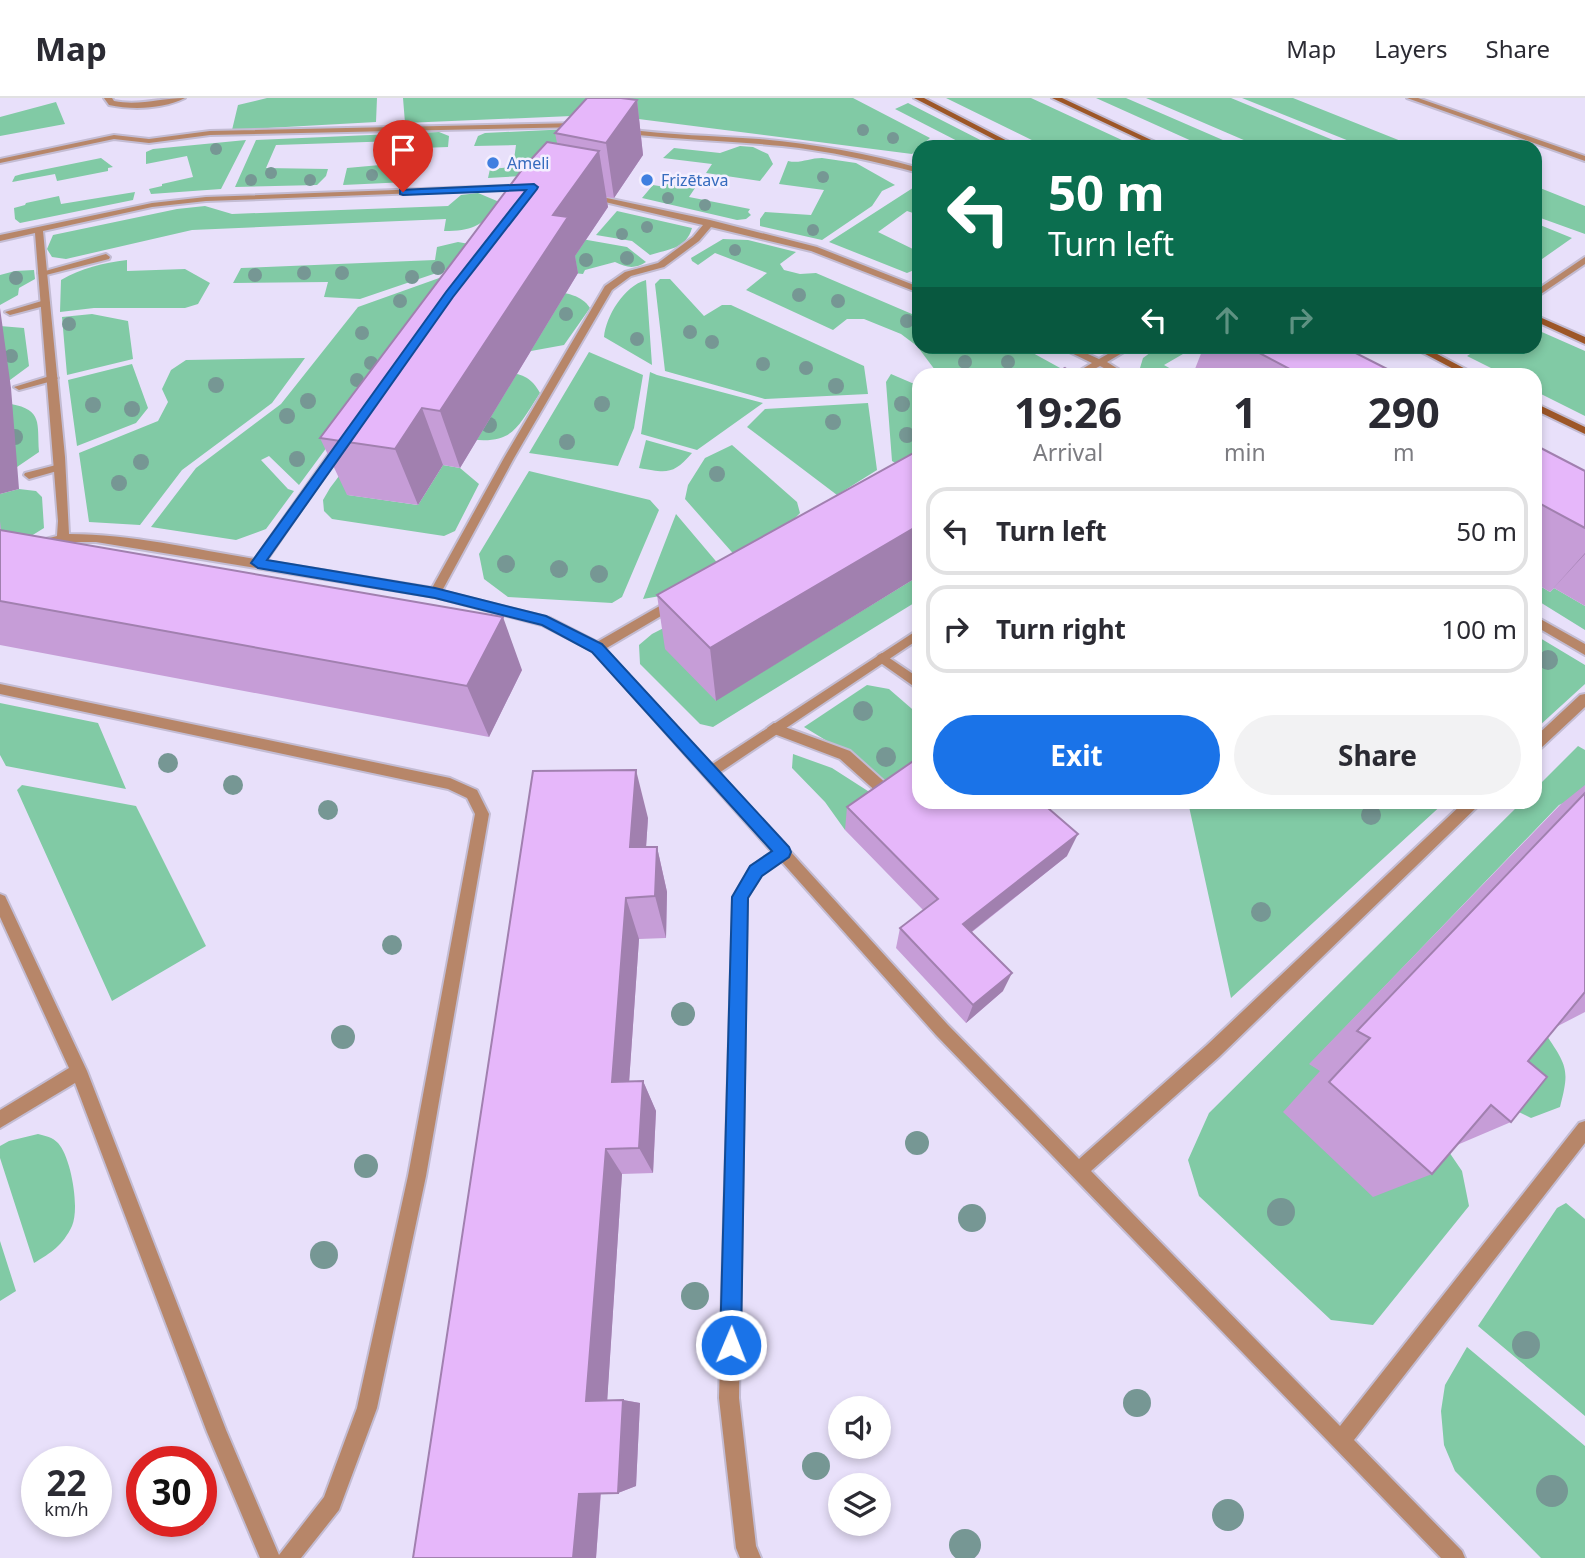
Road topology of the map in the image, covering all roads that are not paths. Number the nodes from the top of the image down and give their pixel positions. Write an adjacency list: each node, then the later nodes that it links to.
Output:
1 (108, 98): 2 (street)
2 (181, 98)
3 (918, 98): 8 (main road)
4 (1056, 98): 9 (main road)
5 (1410, 98): 10 (street)
6 (594, 127): 13 (street)
7 (618, 130): 14 (street)
8 (1001, 140)
9 (1148, 140)
10 (1530, 140)
11 (1542, 144): 12 (street)
12 (1585, 159)
13 (0, 161)
14 (912, 169)
15 (576, 193): 17 (street)
16 (526, 196): 18 (street)
17 (710, 223): 23 (street); 46 (street)
18 (39, 230): 19 (street); 22 (street)
19 (0, 237)
20 (106, 257): 22 (street)
21 (1585, 260): 24 (street)
22 (42, 272): 25 (street)
23 (912, 287)
24 (1542, 290)
25 (45, 303): 26 (street); 36 (street)
26 (10, 312)
27 (1542, 321): 28 (main road)
28 (1585, 341)
29 (1080, 354): 32 (street)
30 (1116, 354): 32 (street)
31 (1429, 354): 35 (main road)
32 (1101, 363): 33 (street); 34 (street)
33 (1091, 368)
34 (1110, 368)
35 (1458, 368)
36 (53, 379): 37 (street); 41 (street)
37 (19, 387)
38 (1542, 410): 39 (main road)
39 (1585, 431)
40 (347, 436): 45 (street)
41 (60, 467): 42 (street); 43 (street)
42 (29, 475)
43 (63, 538): 44 (street); 45 (street)
44 (0, 555)
45 (258, 563): 46 (street)
46 (435, 593): 50 (street)
47 (690, 594): 50 (street)
48 (1542, 624): 51 (street)
49 (912, 638): 52 (street)
50 (597, 648): 58 (street)
51 (1585, 649)
52 (882, 658): 53 (street); 56 (street)
53 (912, 680)
54 (0, 689): 69 (street)
55 (1585, 699): 57 (street)
56 (774, 728): 58 (street); 59 (street)
57 (1542, 739)
58 (710, 772): 61 (street)
59 (884, 790)
60 (1465, 809): 66 (street)
61 (783, 852): 66 (street); 70 (street)
62 (0, 901): 63 (street)
63 (79, 1071): 64 (street); 68 (street)
64 (0, 1120)
65 (1585, 1129): 67 (street)
66 (1079, 1171): 67 (street)
67 (1341, 1441): 71 (street)
68 (270, 1558)
69 (288, 1558)
70 (751, 1558)
71 (1455, 1558)

